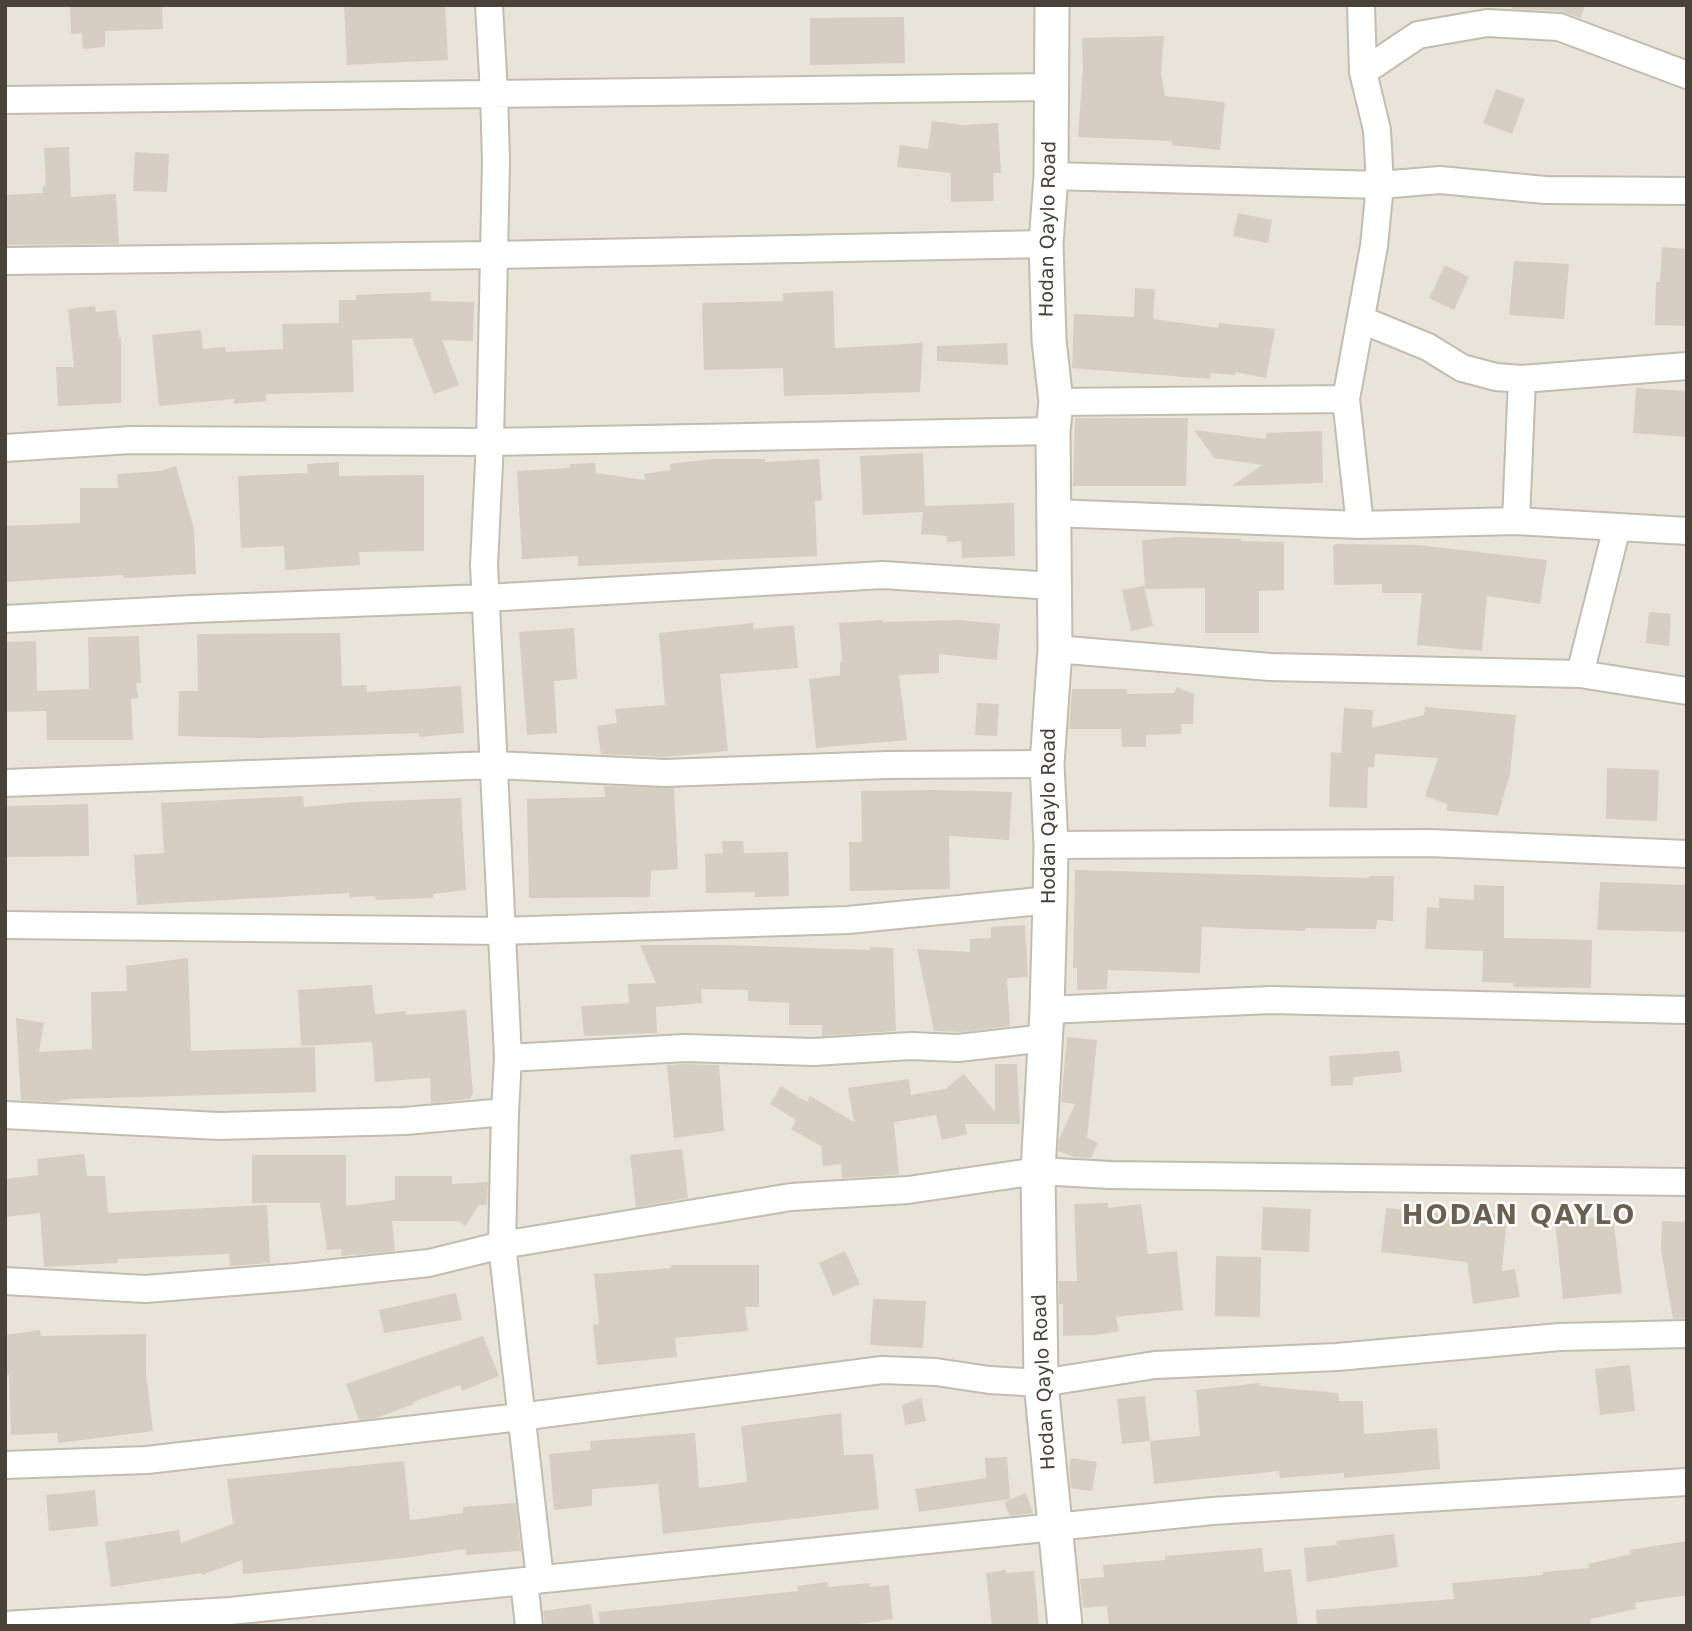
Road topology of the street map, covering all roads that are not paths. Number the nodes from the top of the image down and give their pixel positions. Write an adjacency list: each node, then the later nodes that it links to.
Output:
1 (489, 5): 7 (street)
2 (1052, 5): 6 (street, Hodan Qaylo Road)
3 (1361, 5): 4 (street)
4 (1363, 72): 5 (street); 10 (street)
5 (1687, 75)
6 (1051, 88): 7 (street); 9 (street, Hodan Qaylo Road)
7 (495, 93): 8 (street); 13 (street)
8 (5, 100)
9 (1051, 176): 10 (street); 12 (street, Hodan Qaylo Road)
10 (1380, 185): 11 (street); 15 (street)
11 (1687, 191)
12 (1046, 244): 13 (street); 19 (street, Hodan Qaylo Road)
13 (494, 255): 14 (street); 20 (street)
14 (5, 261)
15 (1362, 320): 17 (street); 18 (street)
16 (1687, 366): 17 (street)
17 (1522, 379): 23 (street)
18 (1346, 400): 19 (street); 24 (street)
19 (1054, 416): 20 (street); 22 (street, Hodan Qaylo Road)
20 (490, 442): 21 (street); 28 (street)
21 (5, 448)
22 (1054, 513): 24 (street); 27 (street, Hodan Qaylo Road)
23 (1516, 520): 24 (street); 25 (street)
24 (1360, 525)
25 (1617, 527): 26 (street); 31 (street)
26 (1687, 531)
27 (1053, 586): 28 (street); 30 (street, Hodan Qaylo Road)
28 (486, 598): 29 (street); 34 (street)
29 (5, 619)
30 (1055, 649): 31 (street); 33 (street, Hodan Qaylo Road)
31 (1580, 674): 32 (street)
32 (1687, 691)
33 (1047, 764): 34 (street); 36 (street, Hodan Qaylo Road)
34 (495, 765): 35 (street); 40 (street)
35 (5, 783)
36 (1051, 845): 37 (street); 38 (street, Hodan Qaylo Road)
37 (1687, 854)
38 (1050, 900): 40 (street); 42 (street, Hodan Qaylo Road)
39 (5, 925): 40 (street)
40 (500, 931): 43 (street)
41 (1687, 1010): 42 (street)
42 (1046, 1024): 43 (street); 46 (street, Hodan Qaylo Road)
43 (508, 1058): 44 (street)
44 (505, 1112): 45 (street); 48 (street)
45 (5, 1115)
46 (1038, 1171): 47 (street); 48 (street); 51 (street, Hodan Qaylo Road)
47 (1687, 1182)
48 (502, 1245): 49 (street); 52 (street)
49 (5, 1281)
50 (1687, 1334): 51 (street)
51 (1041, 1383): 52 (street); 55 (street, Hodan Qaylo Road)
52 (520, 1418): 53 (street); 56 (street)
53 (5, 1465)
54 (1687, 1482): 55 (street)
55 (1055, 1527): 56 (street); 59 (street, Hodan Qaylo Road)
56 (532, 1580): 57 (street); 58 (street)
57 (5, 1625)
58 (529, 1626)
59 (1065, 1626)

